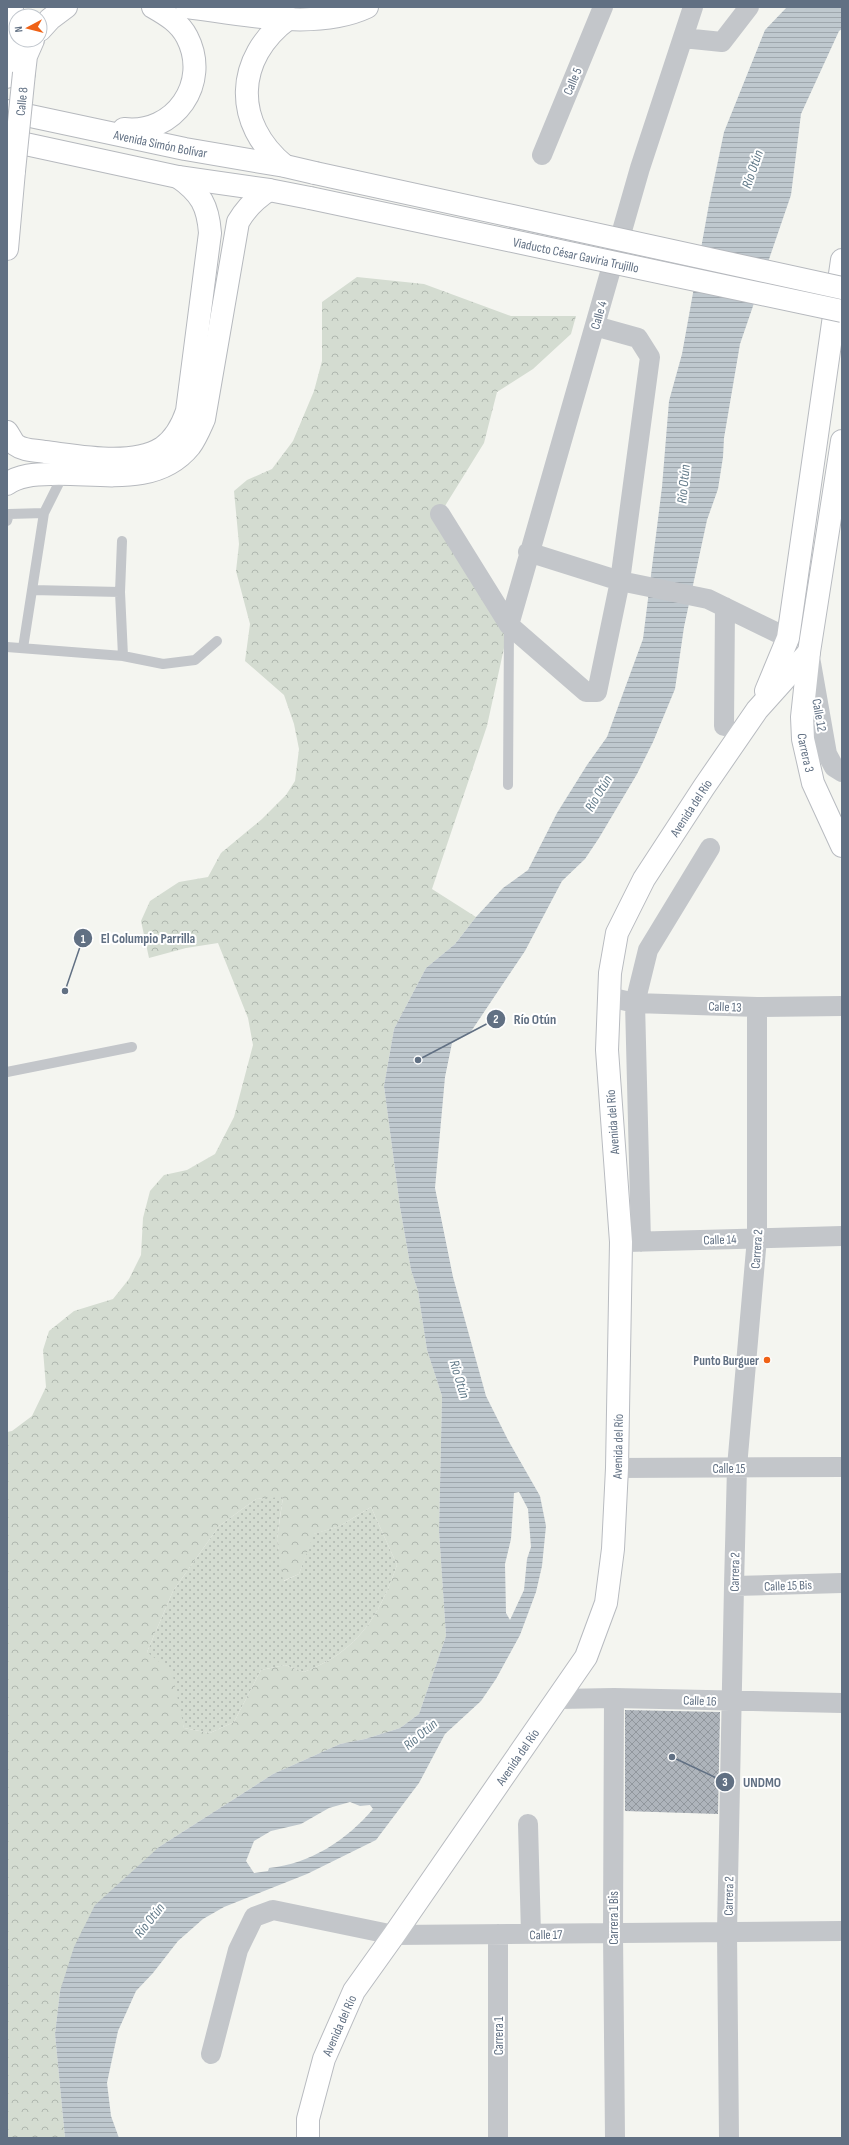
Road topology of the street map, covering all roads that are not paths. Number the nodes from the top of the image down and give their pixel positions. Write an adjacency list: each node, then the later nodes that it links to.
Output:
1 (66, 7): 9 (main road)
2 (153, 7): 15 (main road)
3 (187, 7): 8 (main road)
4 (367, 7): 8 (main road)
5 (603, 7): 17 (street, Calle 5)
6 (694, 7): 10 (street, Calle 4)
7 (749, 7): 10 (street)
8 (289, 18): 18 (main road)
9 (48, 20)
10 (683, 38): 26 (street, Calle 4)
11 (11, 48): 13 (main road, Calle 8)
12 (30, 48): 13 (main road)
13 (13, 73): 22 (main road, Calle 8, bridge)
14 (7, 110): 15 (main road, Avenida Simón Bolívar)
15 (60, 122): 18 (main road, Avenida Simón Bolívar)
16 (7, 140): 20 (main road)
17 (542, 155)
18 (285, 166): 19 (main road, Avenida Simón Bolívar)
19 (315, 173): 24 (main road, Viaducto César Gaviria Trujillo, bridge)
20 (178, 177): 21 (main road); 27 (main road)
21 (269, 190): 25 (main road, Viaducto César Gaviria Trujillo, bridge); 29 (main road)
22 (7, 249)
23 (842, 260): 41 (main road)
24 (842, 288)
25 (842, 311)
26 (595, 326): 35 (street, Calle 4); 36 (street)
27 (7, 432)
28 (842, 441): 45 (main road, Carrera 3)
29 (64, 473): 30 (main road); 31 (lane)
30 (7, 484)
31 (44, 514): 33 (lane); 37 (lane)
32 (440, 514): 40 (street)
33 (7, 520)
34 (122, 541): 38 (lane)
35 (528, 552): 36 (street); 40 (street, Calle 4)
36 (620, 581): 39 (street); 40 (street)
37 (32, 590): 38 (lane); 44 (lane)
38 (120, 592): 46 (lane)
39 (716, 603): 41 (street); 48 (street)
40 (509, 625): 50 (lane)
41 (788, 638): 47 (main road)
42 (217, 641): 46 (lane)
43 (7, 647): 44 (lane)
44 (23, 648): 46 (lane)
45 (809, 652): 47 (main road); 49 (street, Calle 12); 51 (main road, Carrera 3)
46 (123, 656)
47 (757, 710): 53 (main road, Avenida del Río)
48 (724, 726)
49 (842, 772)
50 (508, 785)
51 (842, 846)
52 (710, 848): 54 (street)
53 (609, 997): 54 (street, Calle 13); 61 (main road, Avenida del Río)
54 (635, 1003): 55 (street, Calle 13); 61 (street)
55 (756, 1007): 56 (street, Calle 13); 60 (street, Carrera 2)
56 (840, 1011)
57 (132, 1047): 58 (lane)
58 (7, 1072)
59 (842, 1236): 60 (street, Calle 14)
60 (757, 1238): 61 (street, Calle 14); 64 (street, Carrera 2)
61 (631, 1242): 63 (main road, Avenida del Río)
62 (842, 1467): 64 (street, Calle 15)
63 (617, 1468): 64 (street, Calle 15); 68 (main road, Avenida del Río)
64 (737, 1468): 66 (street, Carrera 2)
65 (842, 1583): 66 (street, Calle 15 Bis)
66 (734, 1586): 69 (street, Carrera 2)
67 (614, 1698): 68 (street, Calle 16); 69 (street, Calle 16); 75 (street, Carrera 1 Bis)
68 (559, 1699): 78 (main road, Avenida del Río)
69 (731, 1700): 70 (street, Calle 16); 74 (street, Carrera 2)
70 (842, 1703)
71 (528, 1824): 77 (street)
72 (842, 1915): 73 (street)
73 (842, 1931): 74 (street, Calle 17)
74 (727, 1932): 75 (street, Calle 17); 83 (street, Carrera 2)
75 (613, 1933): 77 (street, Calle 17); 82 (street, Carrera 1 Bis)
76 (498, 1934): 77 (street, Calle 17); 78 (street, Calle 17); 81 (street, Carrera 1)
77 (531, 1934)
78 (394, 1935): 79 (street, Calle 17); 80 (main road, Avenida del Río)
79 (211, 2054)
80 (308, 2138)
81 (498, 2138)
82 (616, 2138)
83 (729, 2138)

